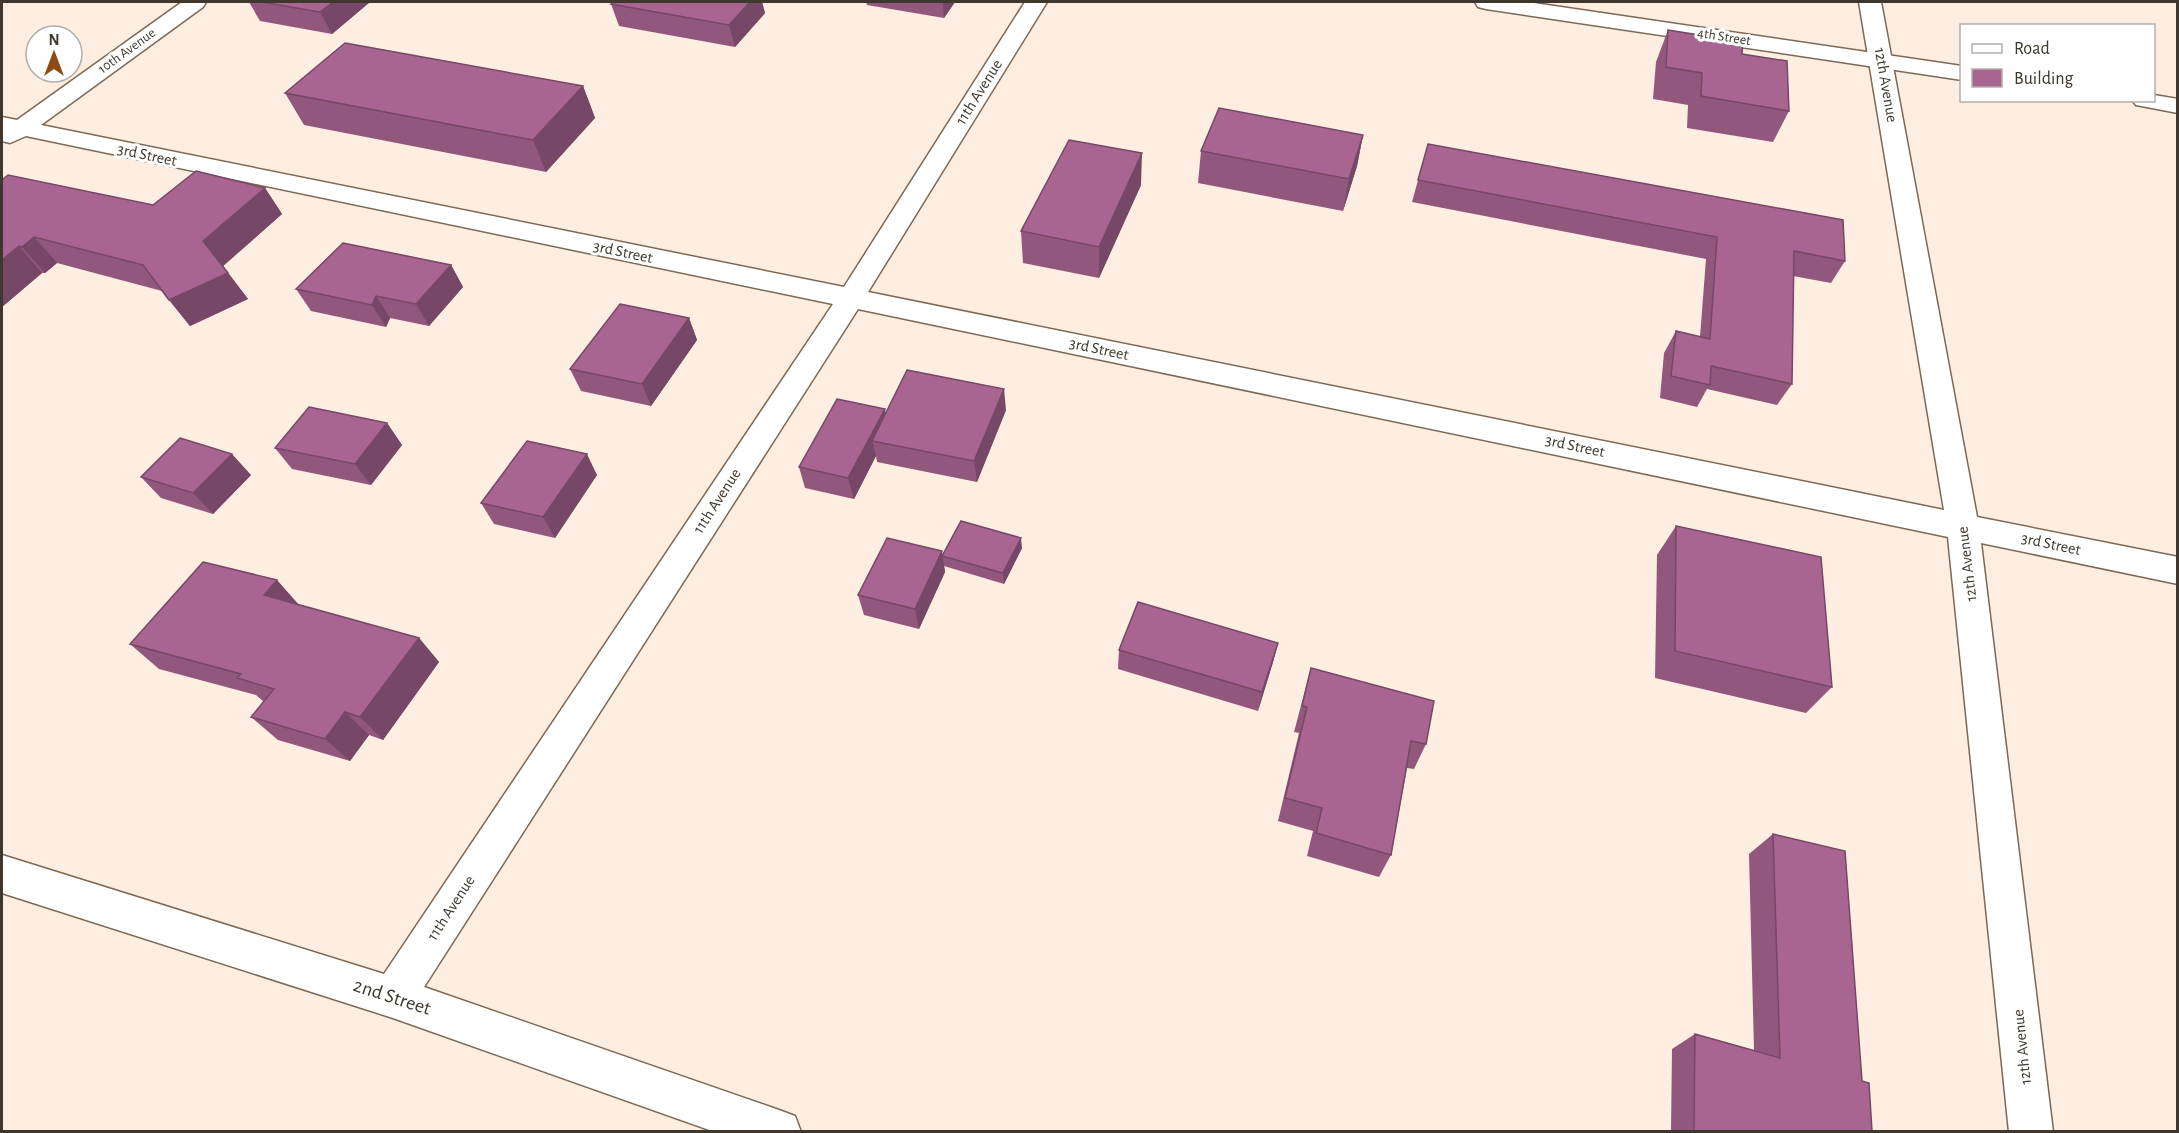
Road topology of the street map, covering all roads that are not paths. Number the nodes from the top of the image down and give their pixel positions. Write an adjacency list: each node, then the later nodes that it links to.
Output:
1 (195, 2): 9 (street, 10th Avenue)
2 (1036, 2): 10 (street, 11th Avenue)
3 (1486, 2): 5 (street, 4th Street)
4 (1870, 2): 5 (street, 12th Avenue)
5 (1882, 61): 6 (street, 4th Street); 11 (street, 12th Avenue)
6 (1960, 73)
7 (2155, 102): 8 (street)
8 (2178, 106)
9 (8, 132): 10 (street, 3rd Street)
10 (851, 298): 11 (street, 3rd Street); 14 (street, 11th Avenue)
11 (1963, 526): 12 (street, 3rd Street); 16 (street, 12th Avenue)
12 (2178, 571)
13 (2, 874): 14 (street, 2nd Street)
14 (393, 997): 15 (street, 2nd Street)
15 (779, 1131)
16 (2031, 1131)

